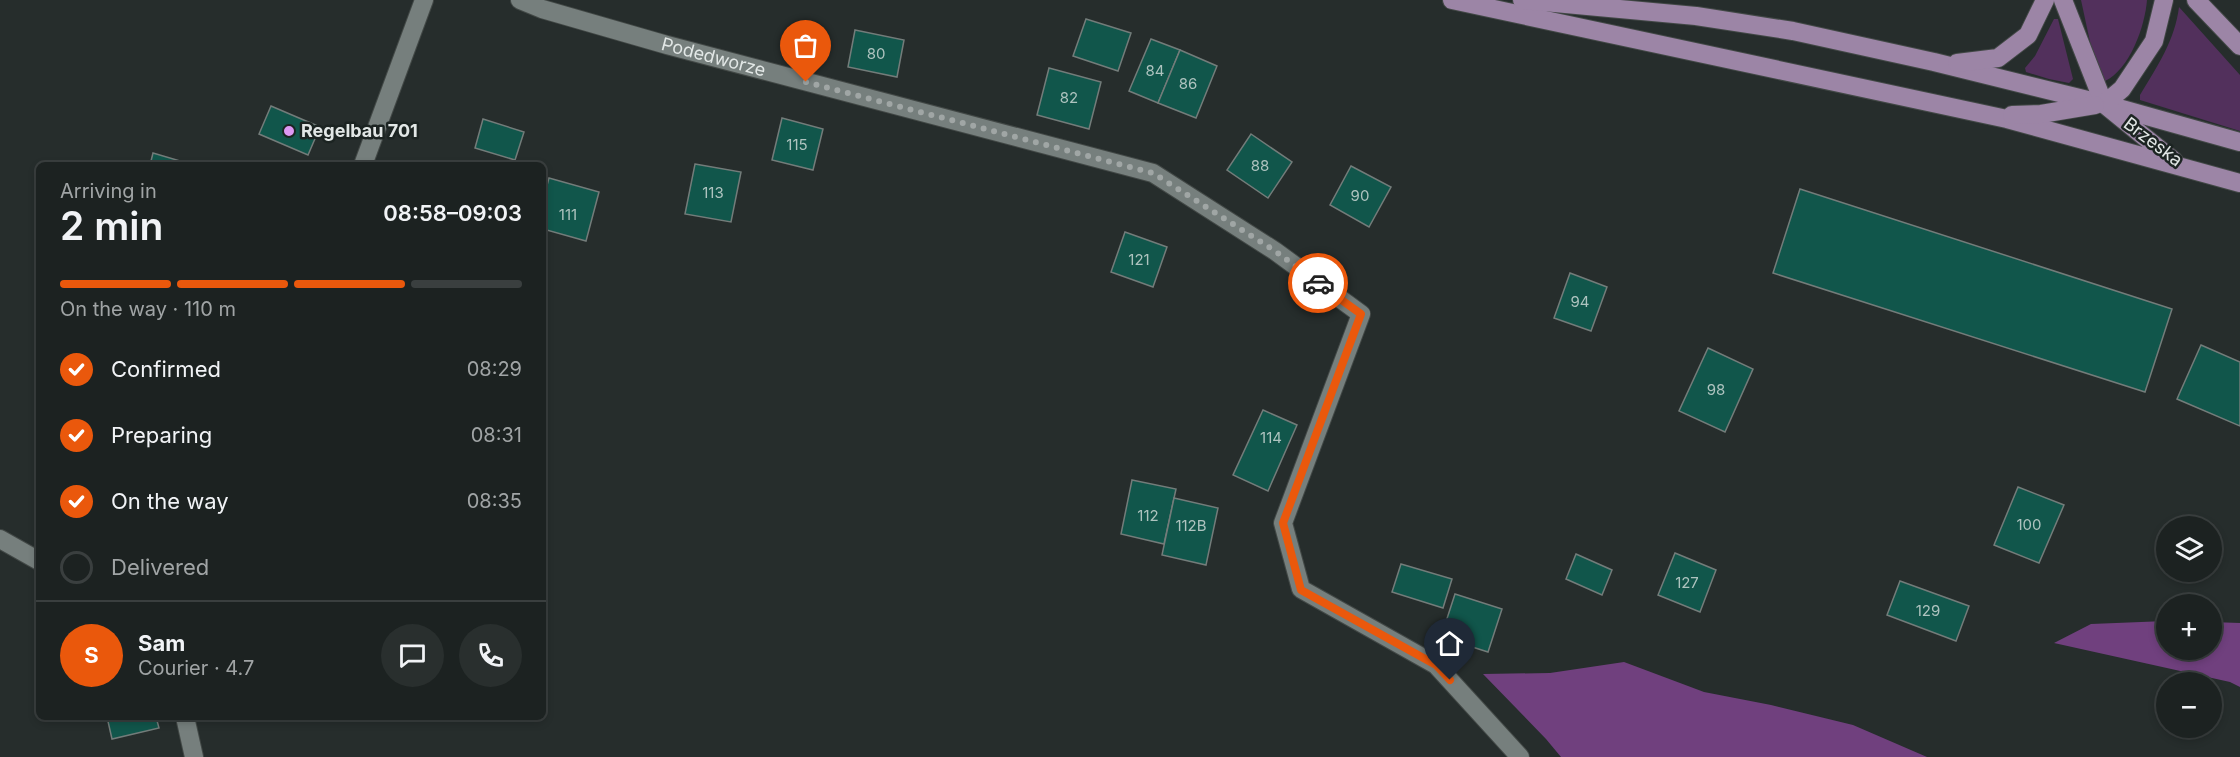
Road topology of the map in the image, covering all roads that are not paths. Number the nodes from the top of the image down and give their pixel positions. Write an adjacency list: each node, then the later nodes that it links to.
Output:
1 (424, 0): 14 (street)
2 (520, 0): 21 (street, Podedworze)
3 (1452, 0): 12 (main road)
4 (1522, 0): 10 (main road)
5 (2045, 0): 10 (main road)
6 (2063, 0): 11 (main road, Brzeska)
7 (2164, 0): 11 (main road, Brzeska)
8 (2196, 0): 9 (main road)
9 (2240, 46)
10 (1935, 63): 11 (main road)
11 (2104, 104): 12 (main road); 13 (main road, Brzeska); 15 (main road, Brzeska)
12 (1989, 115): 15 (main road)
13 (2240, 142)
14 (364, 162)
15 (2179, 166): 16 (main road, Brzeska)
16 (2240, 183)
17 (0, 539): 18 (street)
18 (36, 559)
19 (186, 720): 20 (street)
20 (195, 757)
21 (1520, 757)

